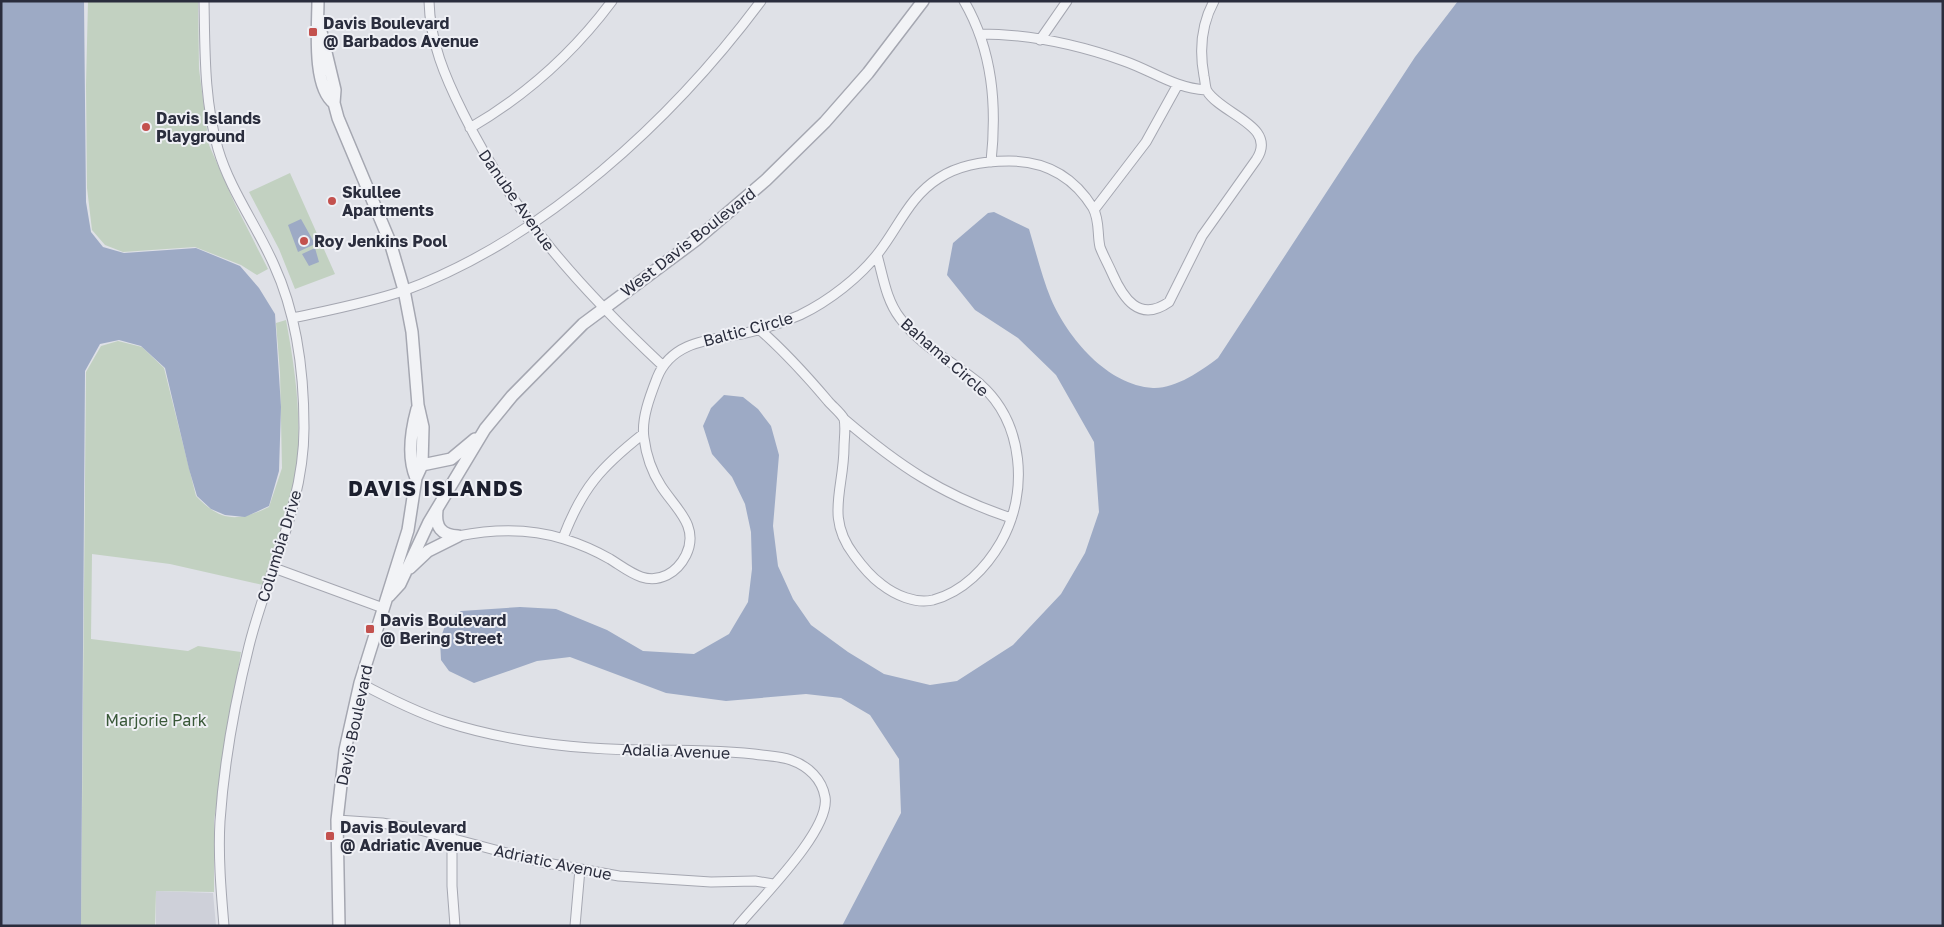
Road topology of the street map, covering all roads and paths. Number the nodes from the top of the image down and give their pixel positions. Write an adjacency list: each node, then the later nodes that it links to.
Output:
1 (204, 1): 21 (street, Columbia Drive)
2 (318, 1): 19 (street)
3 (429, 1): 14 (street, Danube Avenue)
4 (612, 1): 14 (street)
5 (761, 1): 17 (street)
6 (923, 1): 20 (street, West Davis Boulevard)
7 (964, 1): 10 (street)
8 (1067, 1): 11 (street)
9 (1214, 1): 13 (street)
10 (980, 34): 11 (street); 15 (street)
11 (1040, 40): 12 (street)
12 (1177, 86): 13 (street); 16 (street)
13 (1206, 90): 16 (street)
14 (470, 128): 17 (street, Danube Avenue)
15 (991, 162): 16 (street, Baltic Circle); 18 (street, Baltic Circle)
16 (1094, 210)
17 (530, 224): 19 (street); 20 (street, Danube Avenue)
18 (877, 254): 22 (street, Baltic Circle); 31 (street, Bahama Circle)
19 (404, 290): 21 (street); 24 (street)
20 (602, 308): 23 (street, Danube Avenue); 26 (street, West Davis Boulevard)
21 (293, 318): 34 (street, Columbia Drive)
22 (759, 329): 23 (street, Baltic Circle); 25 (street)
23 (662, 365): 27 (street)
24 (418, 405): 28 (street); 29 (street)
25 (844, 419): 31 (street); 31 (street, Bahama Circle)
26 (485, 429): 28 (street, West Davis Boulevard); 30 (street, West Davis Boulevard)
27 (643, 434): 33 (street); 33 (street)
28 (422, 465): 29 (street)
29 (416, 478): 36 (street, Davis Boulevard)
30 (437, 508): 32 (street); 35 (street, West Davis Boulevard)
31 (1011, 518)
32 (458, 536): 33 (street); 35 (street)
33 (563, 538)
34 (274, 568): 36 (street); 42 (street, Columbia Drive)
35 (406, 571): 36 (street, West Davis Boulevard)
36 (384, 603): 37 (street, Davis Boulevard)
37 (360, 683): 38 (street, Davis Boulevard); 41 (street, Adalia Avenue)
38 (337, 820): 39 (street, Adriatic Avenue); 43 (street, Davis Boulevard)
39 (452, 836): 40 (street, Adriatic Avenue); 44 (street)
40 (580, 869): 41 (street, Adriatic Avenue); 45 (street)
41 (772, 884): 46 (street, Adalia Avenue)
42 (224, 926)
43 (339, 926)
44 (455, 926)
45 (575, 926)
46 (738, 926)

